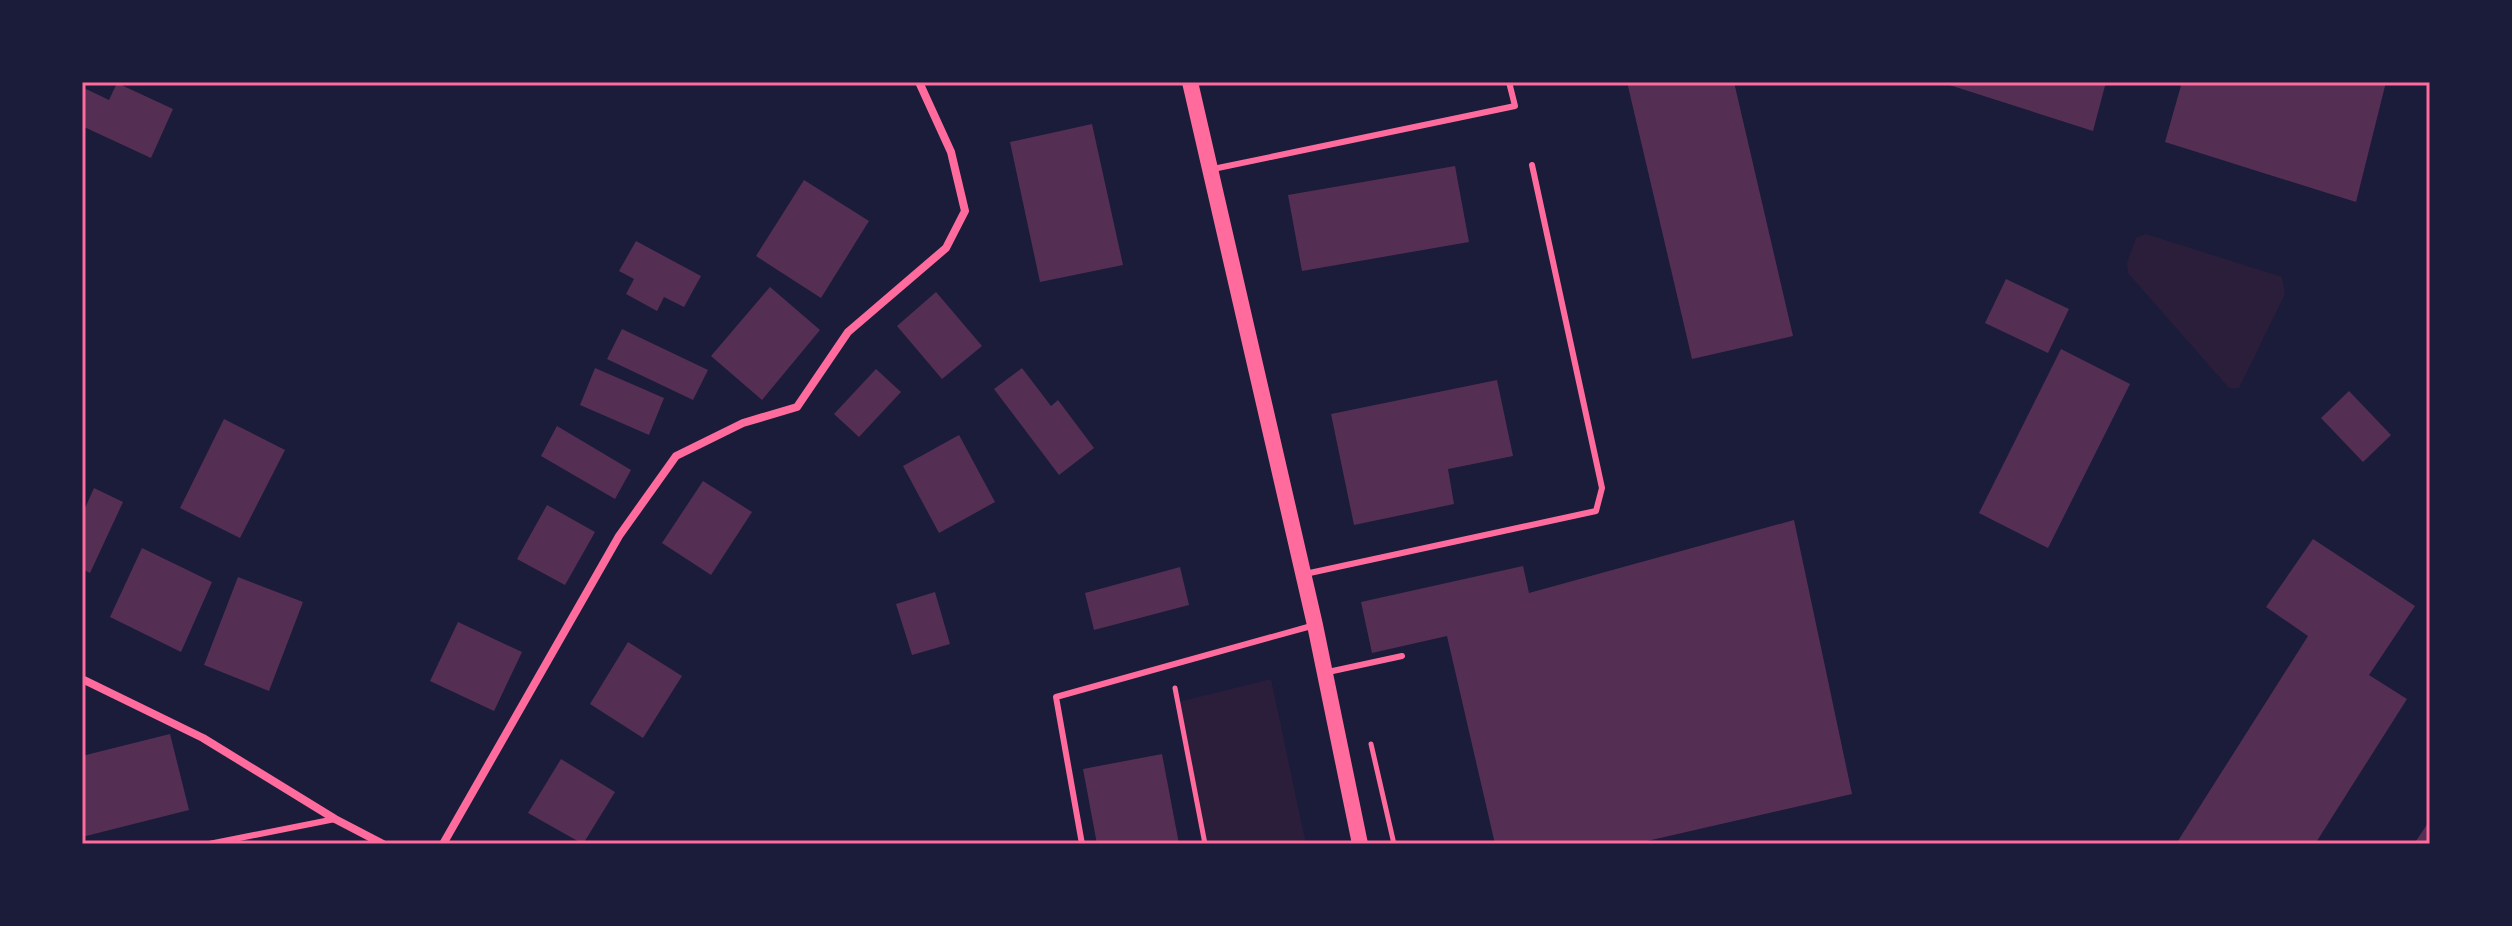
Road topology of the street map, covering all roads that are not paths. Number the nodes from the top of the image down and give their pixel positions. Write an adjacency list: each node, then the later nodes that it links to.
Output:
1 (919, 82): 14 (street)
2 (1190, 82): 5 (main road)
3 (1509, 82): 5 (lane)
4 (1532, 165): 6 (lane)
5 (1210, 170): 6 (main road)
6 (1303, 575): 7 (main road)
7 (1315, 625): 9 (main road); 15 (lane)
8 (1402, 656): 9 (lane)
9 (1324, 673): 16 (main road)
10 (82, 679): 11 (street)
11 (335, 819): 12 (lane); 13 (street)
12 (209, 844)
13 (383, 844)
14 (443, 844)
15 (1082, 844)
16 (1360, 844)

